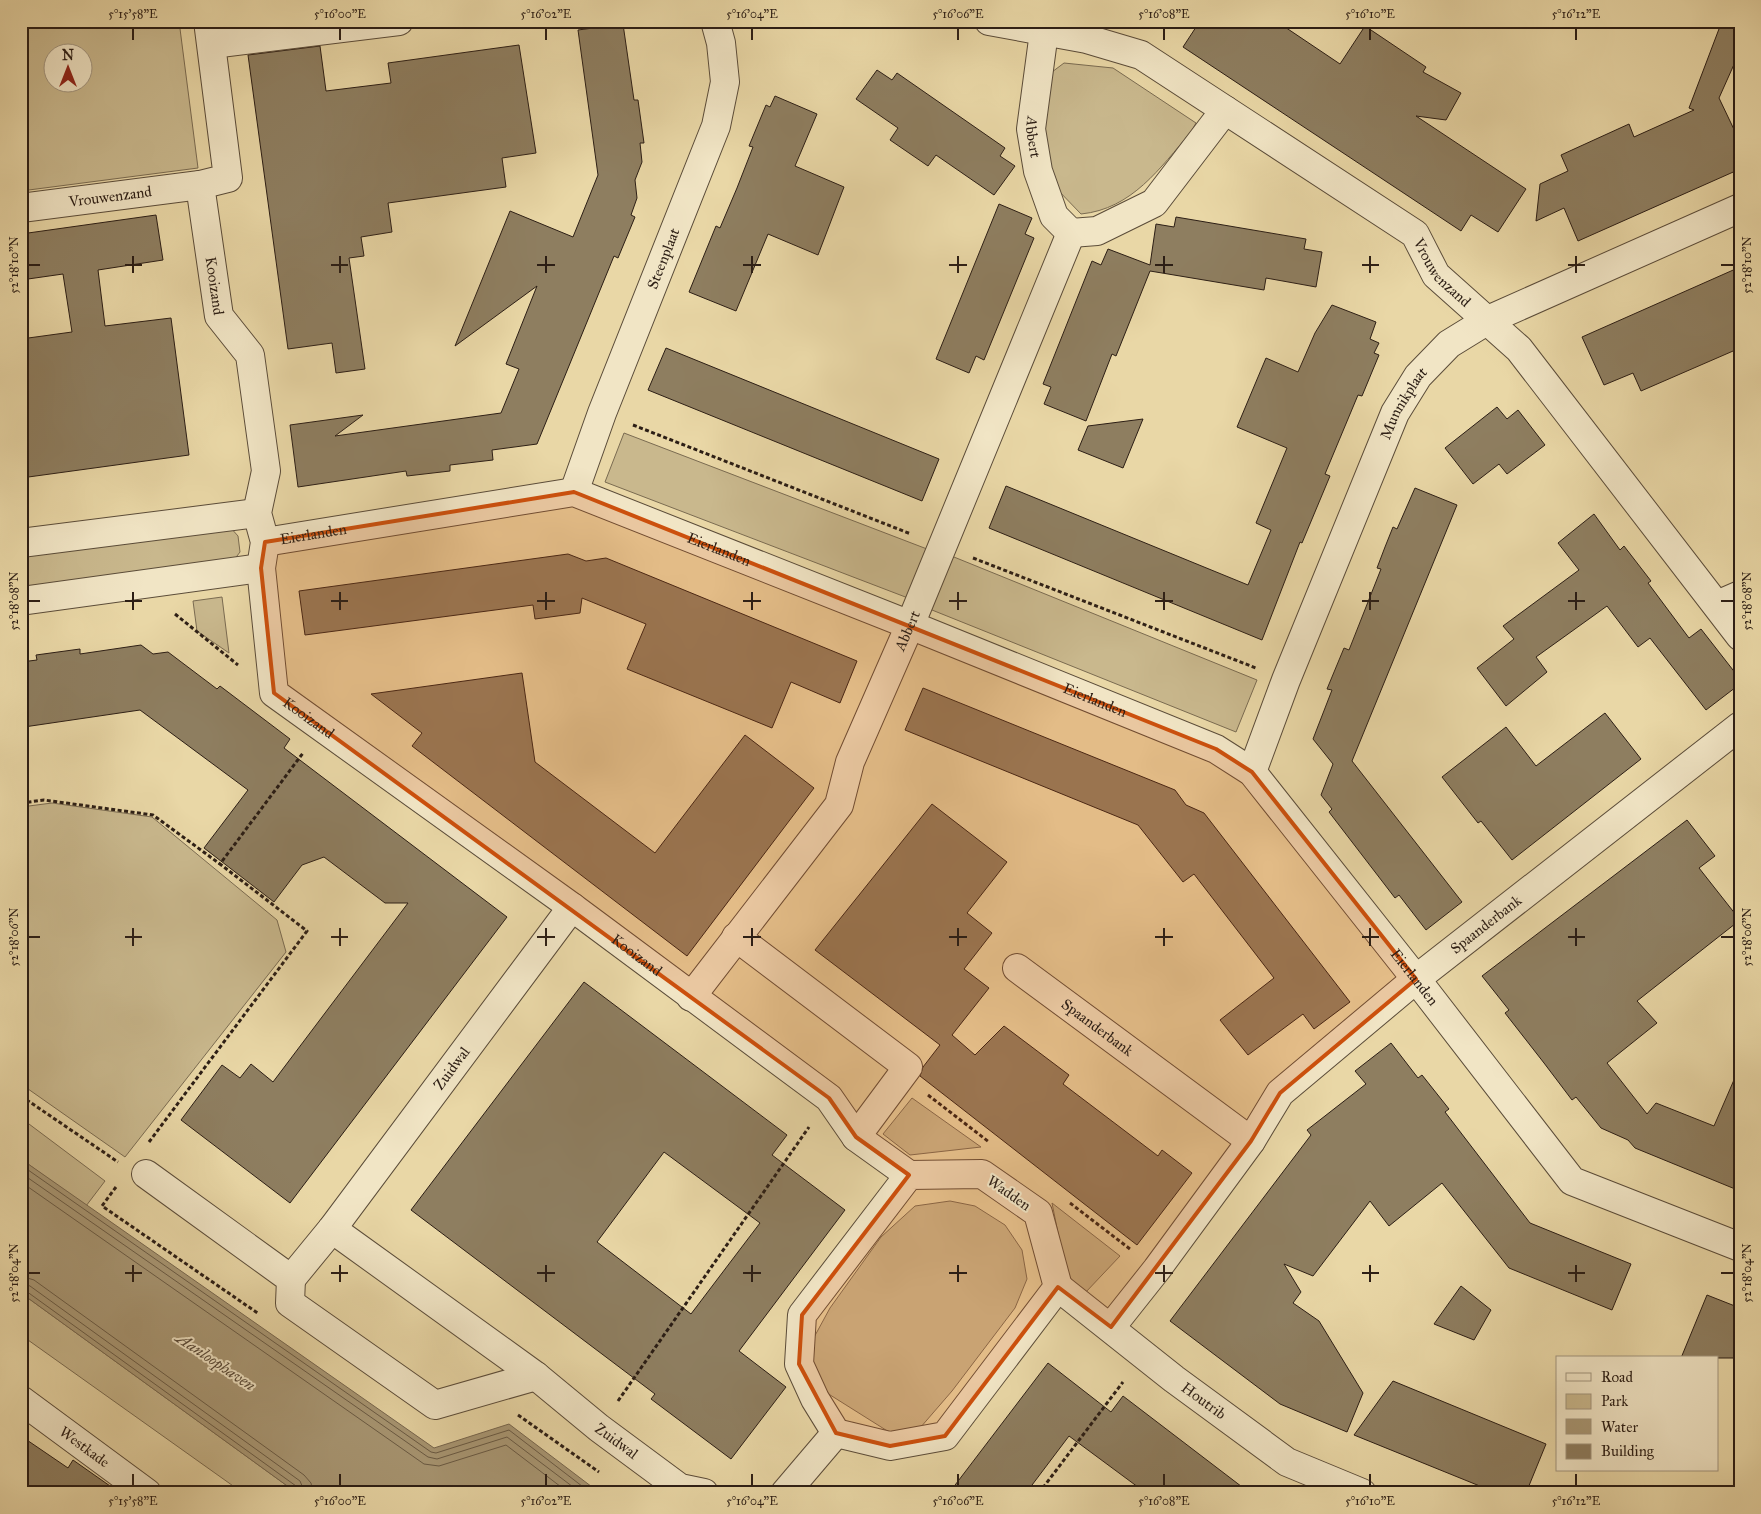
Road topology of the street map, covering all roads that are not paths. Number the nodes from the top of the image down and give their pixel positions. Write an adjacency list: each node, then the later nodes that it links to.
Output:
1 (399, 21): 5 (street)
2 (715, 21): 12 (street, Steenplaat)
3 (989, 21): 4 (street, Vrouwenzand)
4 (1044, 32): 6 (street, Vrouwenzand); 10 (street, Abbert)
5 (210, 33): 7 (street)
6 (1225, 110): 10 (street); 11 (street, Vrouwenzand)
7 (200, 185): 8 (street, Vrouwenzand); 13 (street, Kooizand)
8 (21, 208)
9 (1740, 208): 11 (street, Munnikplaat)
10 (1071, 233): 18 (street, Abbert)
11 (1488, 320): 16 (street, Vrouwenzand); 21 (street, Munnikplaat)
12 (574, 492): 15 (street, Eierlanden); 18 (street, Eierlanden)
13 (257, 512): 14 (street); 15 (street, Kooizand)
14 (21, 543)
15 (263, 555): 17 (street, Eierlanden); 22 (street, Kooizand)
16 (1728, 600): 19 (street, Vrouwenzand)
17 (21, 601)
18 (910, 624): 21 (street, Eierlanden); 23 (street, Abbert)
19 (1740, 636)
20 (1740, 726): 25 (street, Spaanderbank)
21 (1252, 772): 25 (street, Eierlanden)
22 (572, 907): 26 (street, Kooizand); 31 (street, Zuidwal)
23 (736, 937): 26 (street, Abbert); 27 (street)
24 (1017, 968): 28 (street, Spaanderbank)
25 (1416, 979): 28 (street, Spaanderbank); 32 (street, Eierlanden)
26 (691, 997): 27 (street, Kooizand)
27 (856, 1137): 30 (street, Kooizand)
28 (1251, 1141): 35 (street, Spaanderbank)
29 (146, 1174): 33 (street)
30 (909, 1175): 34 (street, Wadden); 38 (street)
31 (332, 1229): 33 (street, Zuidwal); 36 (street, Zuidwal)
32 (1740, 1247)
33 (291, 1279): 36 (street)
34 (1058, 1287): 35 (street, Houtrib); 38 (street)
35 (1111, 1327): 42 (street, Houtrib)
36 (536, 1376): 40 (street, Zuidwal)
37 (21, 1400): 39 (street, Westkade)
38 (836, 1433): 41 (street)
39 (148, 1493)
40 (704, 1493)
41 (785, 1493)
42 (1362, 1493)

